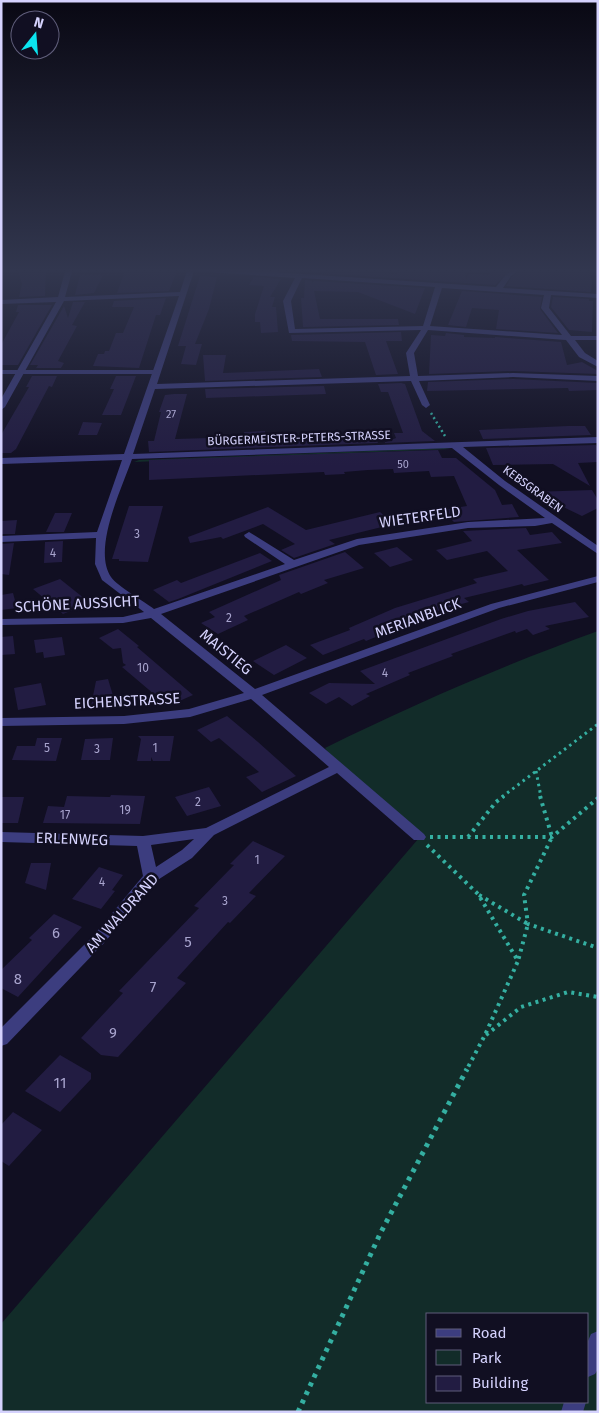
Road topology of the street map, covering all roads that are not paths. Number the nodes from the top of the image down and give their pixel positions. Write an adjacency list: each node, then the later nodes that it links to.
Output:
1 (42, 334): 10 (street)
2 (170, 334): 11 (street, MAISTIEG)
3 (422, 334): 12 (street)
4 (510, 334): 6 (street)
5 (565, 334): 6 (street)
6 (568, 338): 7 (street); 8 (street)
7 (598, 338)
8 (598, 365)
9 (1, 372): 10 (lane)
10 (20, 372): 11 (lane); 16 (street)
11 (157, 372): 14 (street, MAISTIEG)
12 (414, 378): 13 (street); 14 (street); 15 (street)
13 (598, 378)
14 (152, 387): 19 (street, MAISTIEG)
15 (426, 405)
16 (1, 408)
17 (598, 440): 18 (street, BÜRGERMEISTER-PETERS-STRASSE)
18 (454, 445): 19 (street, BÜRGERMEISTER-PETERS-STRASSE); 21 (street, KEBSGRABEN)
19 (127, 457): 20 (street, BÜRGERMEISTER-PETERS-STRASSE); 22 (street, MAISTIEG)
20 (1, 461)
21 (555, 520): 25 (street, KEBSGRABEN); 26 (street, WIETERFELD)
22 (101, 535): 24 (street); 28 (street, MAISTIEG)
23 (249, 535): 26 (street)
24 (1, 540)
25 (598, 551)
26 (293, 564): 28 (street, WIETERFELD)
27 (598, 579): 30 (street, MERIANBLICK)
28 (154, 614): 29 (street, SCHÖNE AUSSICHT); 30 (street, MAISTIEG)
29 (1, 622)
30 (252, 694): 31 (street, EICHENSTRASSE); 32 (street, MAISTIEG)
31 (1, 722)
32 (339, 767): 33 (street, AM WALDRAND); 35 (street, MAISTIEG)
33 (210, 832): 36 (street, ERLENWEG); 37 (street, AM WALDRAND)
34 (1, 837): 36 (street, ERLENWEG)
35 (419, 838)
36 (143, 841): 37 (street)
37 (151, 877): 38 (street, AM WALDRAND)
38 (1, 1038)
39 (598, 1341): 40 (street)
40 (589, 1364)

